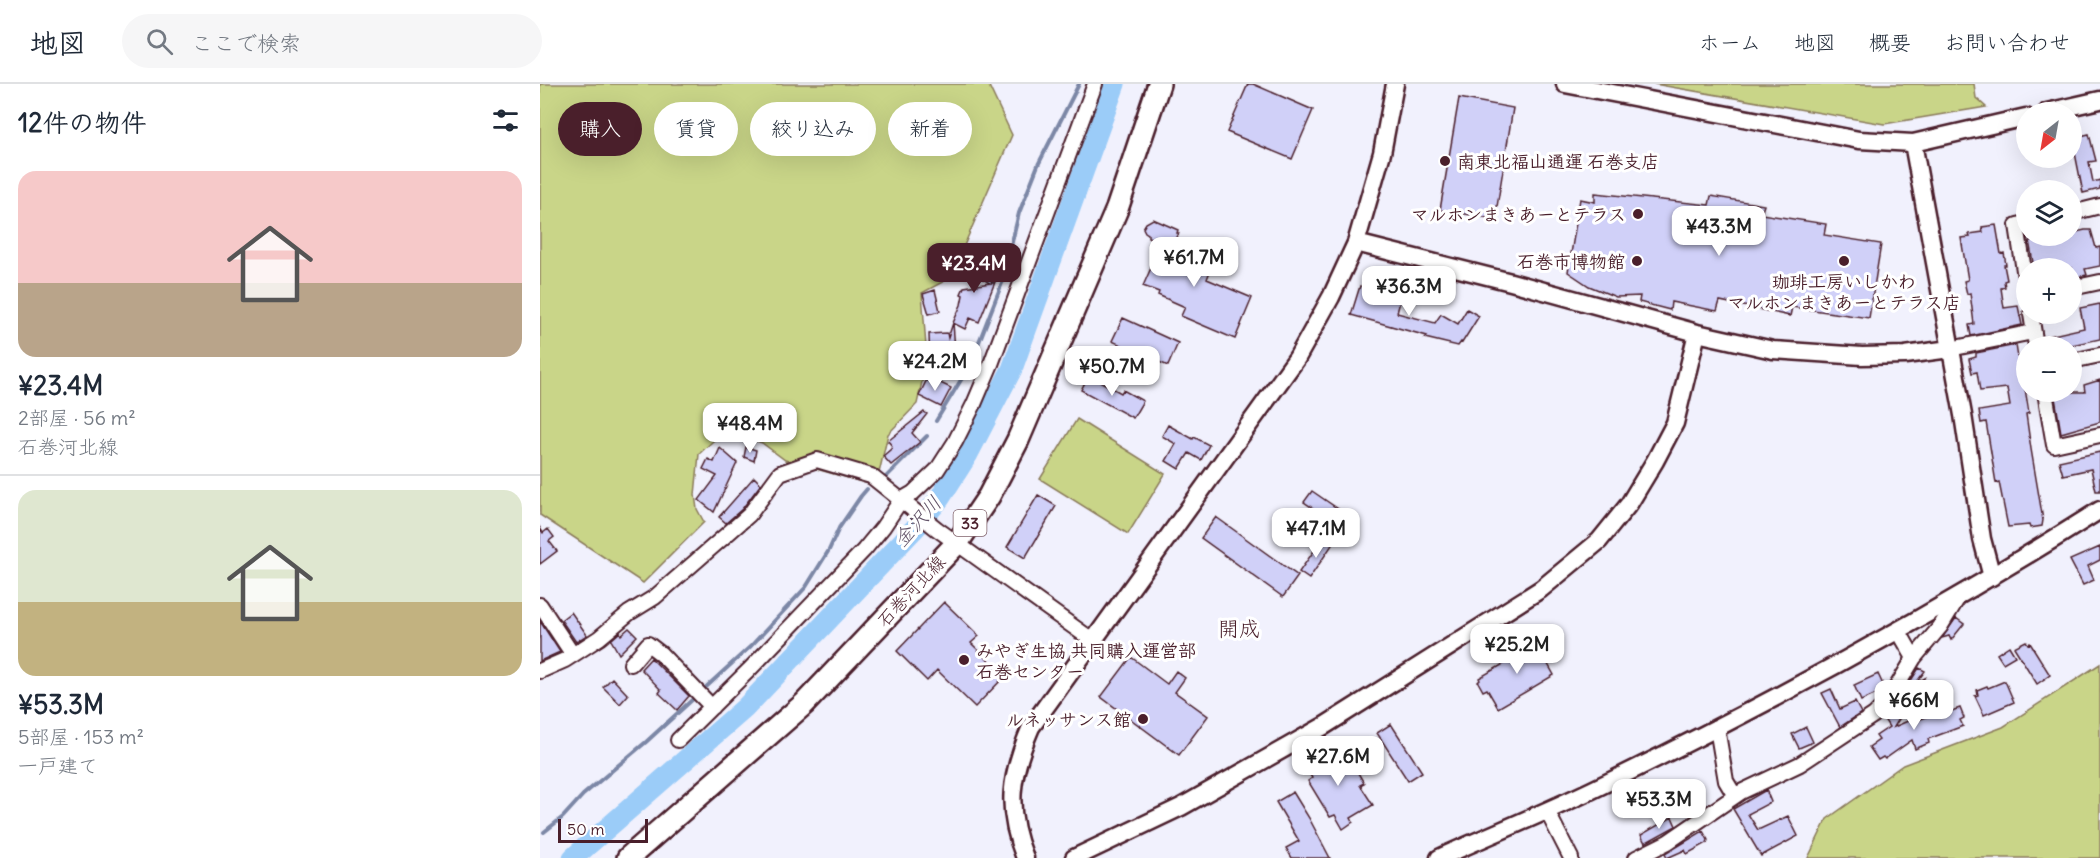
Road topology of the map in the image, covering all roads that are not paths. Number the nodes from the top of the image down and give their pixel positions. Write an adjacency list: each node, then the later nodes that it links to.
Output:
1 (1095, 84): 23 (street)
2 (1159, 84): 25 (main road, 石巻河北線 / 33)
3 (1395, 84): 11 (street)
4 (1566, 84): 8 (street)
5 (2100, 100): 6 (street)
6 (2082, 104)
7 (2016, 119): 8 (street)
8 (1913, 143): 18 (street)
9 (2100, 206): 10 (street)
10 (2082, 210)
11 (1356, 243): 16 (street); 30 (street)
12 (2100, 282): 13 (street)
13 (2082, 286)
14 (2032, 324): 15 (street)
15 (2033, 332): 17 (street); 18 (street)
16 (1697, 333): 18 (street); 43 (street)
17 (2034, 336)
18 (1950, 349): 26 (street)
19 (2100, 355): 20 (street)
20 (2082, 359)
21 (2047, 402): 22 (street)
22 (2100, 435)
23 (905, 502): 25 (street); 31 (street); 35 (street)
24 (2100, 510): 26 (street)
25 (958, 542): 30 (street); 41 (main road, 石巻河北線 / 33)
26 (1992, 577): 27 (street)
27 (1959, 596): 29 (street); 32 (street)
28 (540, 605): 31 (street)
29 (1898, 630): 32 (street); 36 (street)
30 (1092, 640): 42 (street)
31 (573, 655): 34 (street)
32 (1914, 658): 38 (street)
33 (631, 664): 35 (street)
34 (540, 670)
35 (710, 705): 37 (street)
36 (1717, 728): 38 (street); 39 (street)
37 (678, 740)
38 (1736, 796): 46 (street)
39 (1547, 811): 40 (street); 45 (street)
40 (1457, 854): 44 (street)
41 (628, 858)
42 (1025, 858)
43 (1074, 858)
44 (1439, 858)
45 (1571, 858)
46 (1636, 858)

